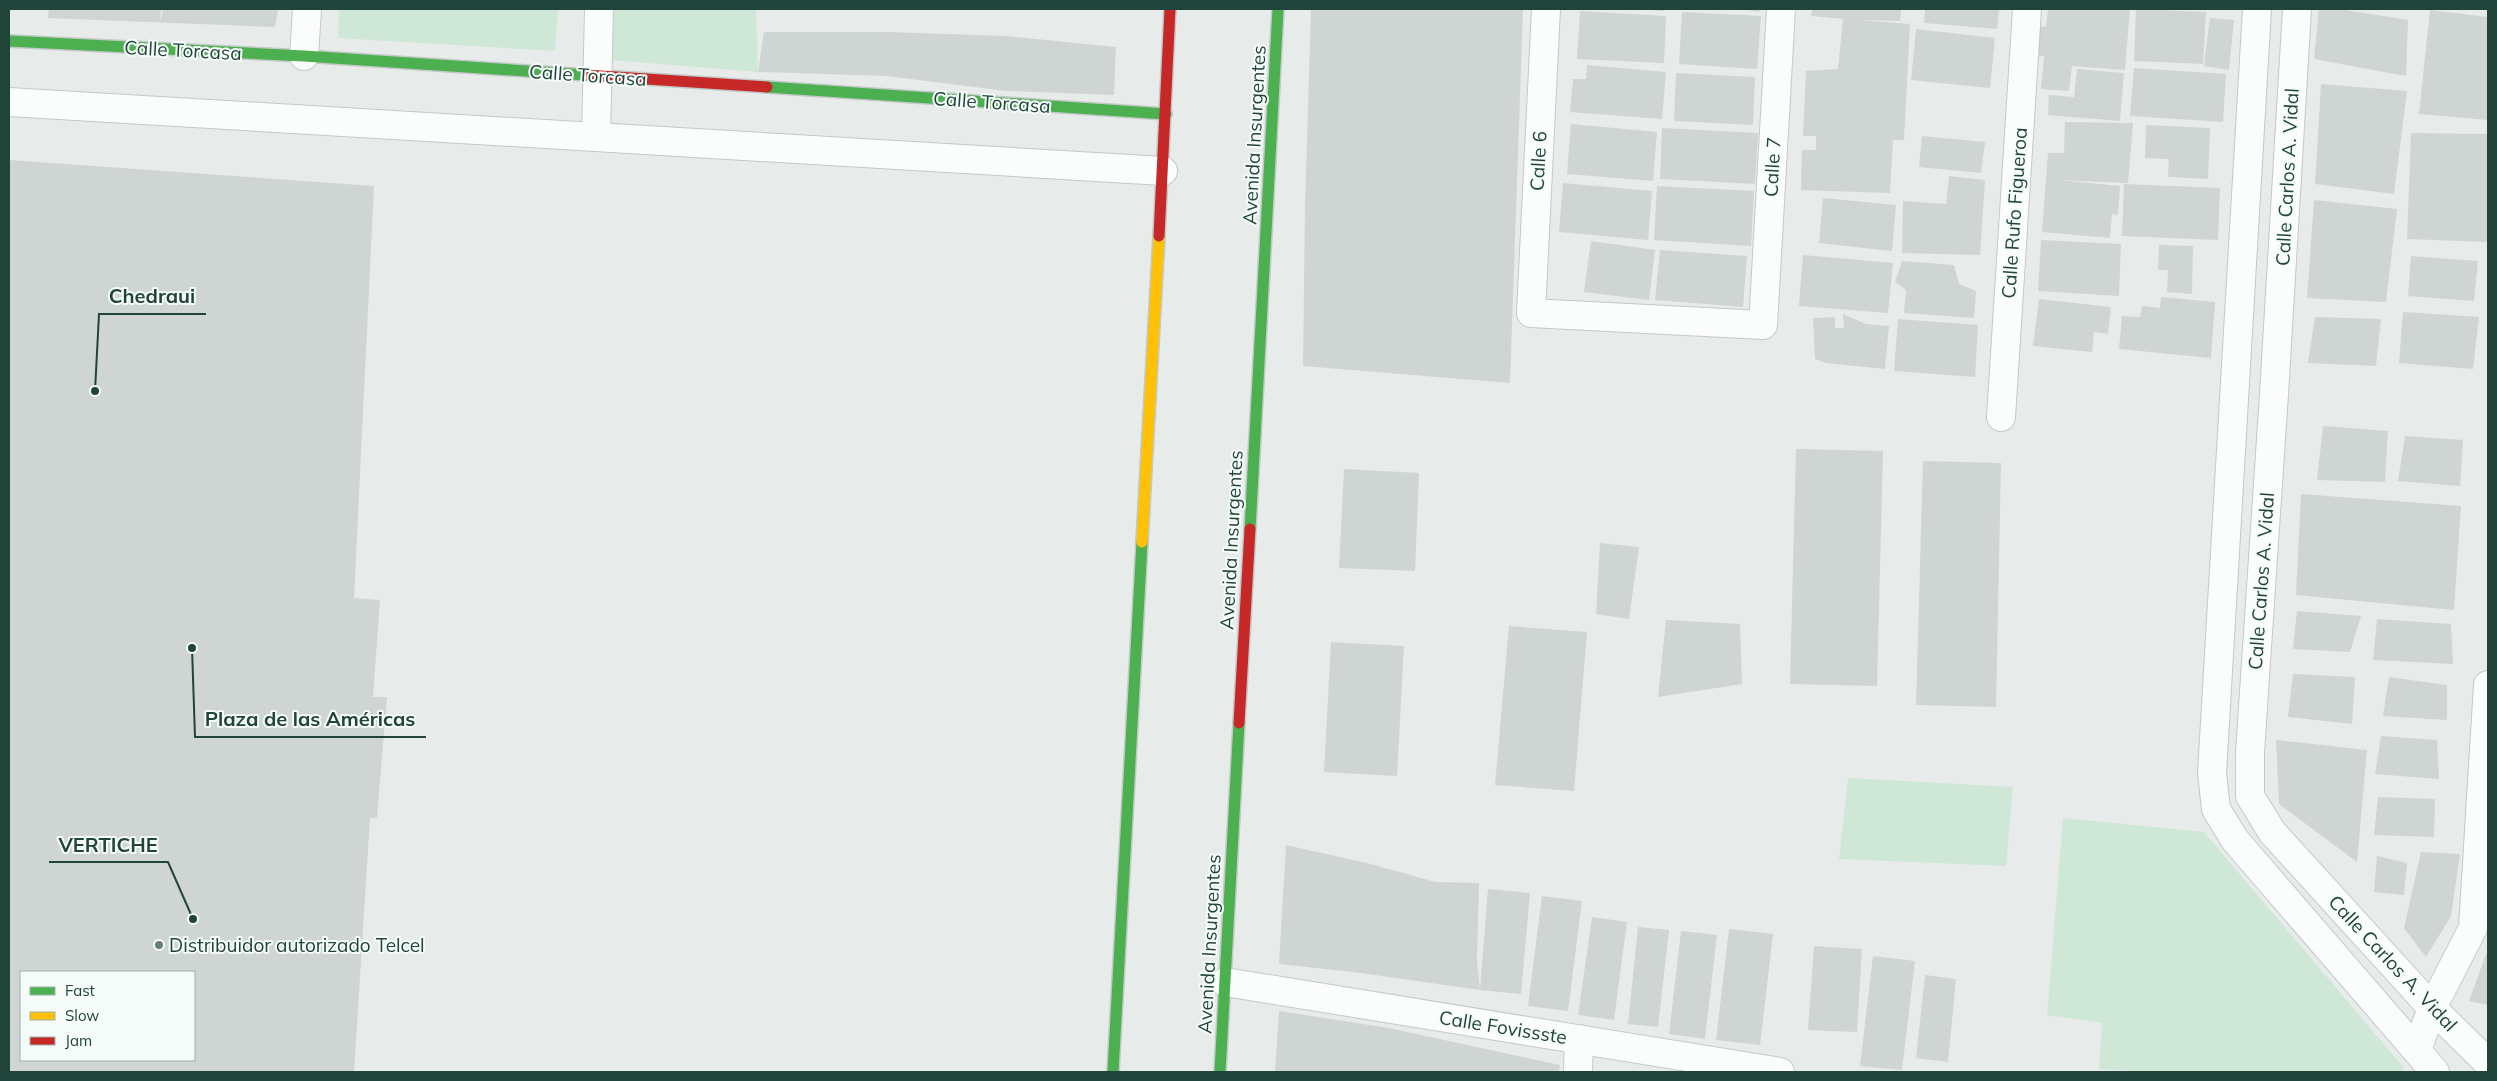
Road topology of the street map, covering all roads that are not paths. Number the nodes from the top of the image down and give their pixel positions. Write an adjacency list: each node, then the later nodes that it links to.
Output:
1 (307, 9): 11 (street)
2 (599, 9): 12 (street)
3 (1170, 9): 14 (main road)
4 (1278, 9): 20 (main road, Avenida Insurgentes)
5 (1546, 9): 17 (street, Calle 6)
6 (1781, 9): 17 (street, Calle 7)
7 (2027, 9): 18 (street, Calle Rufo Figueroa)
8 (2257, 9): 24 (street, Calle Carlos A. Vidal)
9 (2297, 9): 21 (street, Calle Carlos A. Vidal)
10 (9, 41): 11 (main road, Calle Torcasa)
11 (304, 56): 12 (main road, Calle Torcasa)
12 (596, 76): 14 (main road, Calle Torcasa); 15 (street)
13 (9, 102): 15 (street)
14 (1166, 114): 16 (main road)
15 (596, 137): 16 (street)
16 (1163, 171): 26 (main road)
17 (1763, 325)
18 (2001, 417)
19 (2488, 685): 21 (street)
20 (1225, 982): 22 (street, Calle Fovissste); 27 (main road, Avenida Insurgentes)
21 (2432, 1008): 23 (street, Calle Carlos A. Vidal); 24 (street)
22 (1579, 1039): 28 (street); 29 (street, Calle Fovissste)
23 (2469, 1044): 25 (street, Calle Carlos A. Vidal); 30 (street)
24 (2416, 1050): 30 (street, Calle Carlos A. Vidal)
25 (2488, 1063)
26 (1113, 1072)
27 (1220, 1072)
28 (1578, 1072)
29 (1780, 1072)
30 (2437, 1072)

